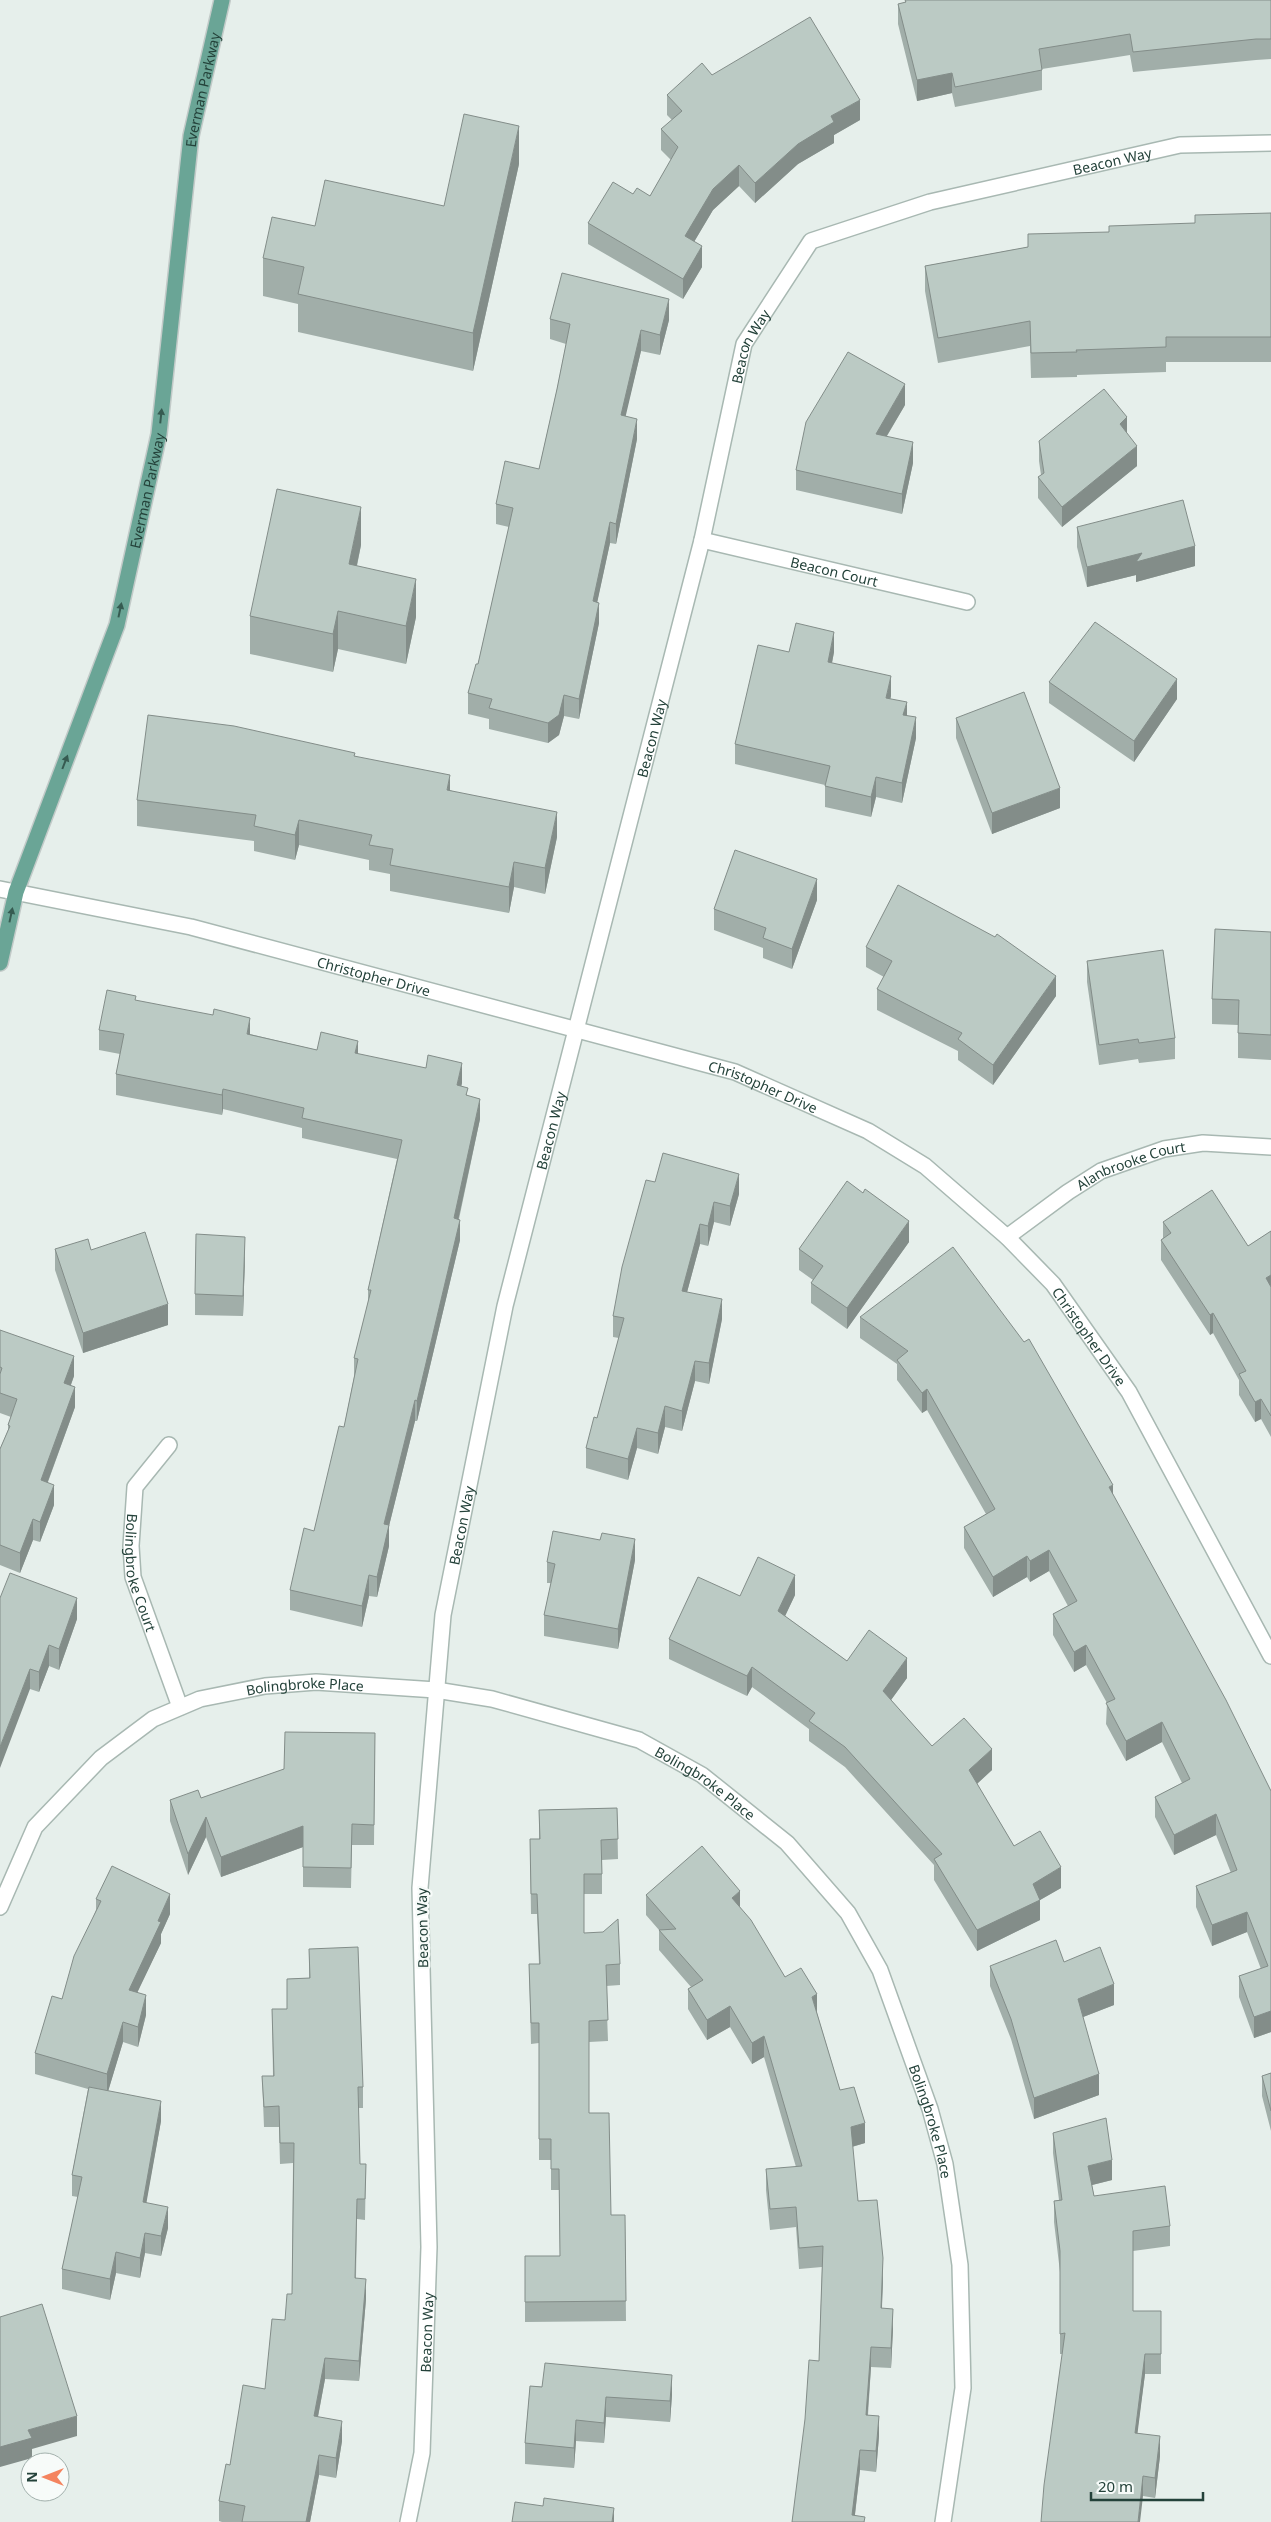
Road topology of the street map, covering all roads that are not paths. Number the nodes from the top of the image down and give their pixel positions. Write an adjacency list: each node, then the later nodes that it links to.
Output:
1 (222, 0): 6 (main road, Everman Parkway, one-way to 1)
2 (1271, 143): 3 (street, Beacon Way)
3 (702, 540): 4 (street, Beacon Court); 8 (street, Beacon Way)
4 (967, 602)
5 (0, 889): 6 (street, Christopher Drive)
6 (16, 892): 7 (main road, Everman Parkway, one-way to 6); 8 (street, Christopher Drive)
7 (0, 963)
8 (576, 1030): 10 (street, Christopher Drive); 13 (street, Beacon Way)
9 (1271, 1147): 10 (street, Alanbrooke Court)
10 (1007, 1237): 12 (street, Christopher Drive)
11 (169, 1445): 14 (street, Bolingbroke Court)
12 (1271, 1656)
13 (436, 1690): 14 (street, Bolingbroke Place); 16 (street, Beacon Way); 17 (street, Bolingbroke Place)
14 (180, 1707): 15 (street, Bolingbroke Place)
15 (0, 1907)
16 (408, 2522)
17 (943, 2522)

